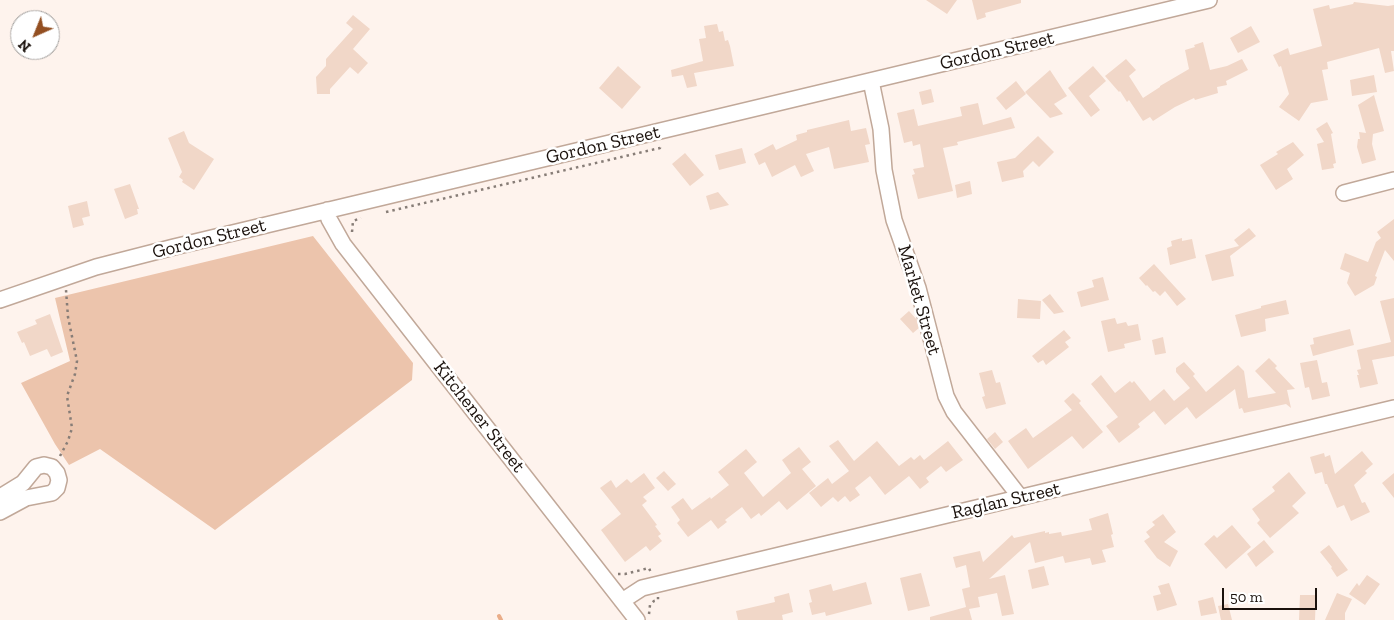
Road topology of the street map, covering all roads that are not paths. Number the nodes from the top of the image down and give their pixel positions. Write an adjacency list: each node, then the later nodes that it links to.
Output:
1 (1209, 0): 2 (street, Gordon Street)
2 (871, 81): 5 (street, Gordon Street); 8 (street, Market Street)
3 (1394, 180): 4 (street)
4 (1344, 193)
5 (327, 210): 6 (street, Gordon Street); 11 (street, Kitchener Street)
6 (0, 300)
7 (1394, 408): 8 (street, Raglan Street)
8 (1020, 497): 11 (street, Raglan Street)
9 (0, 498): 10 (street)
10 (0, 512)
11 (622, 601): 12 (street, Kitchener Street)
12 (637, 620)

